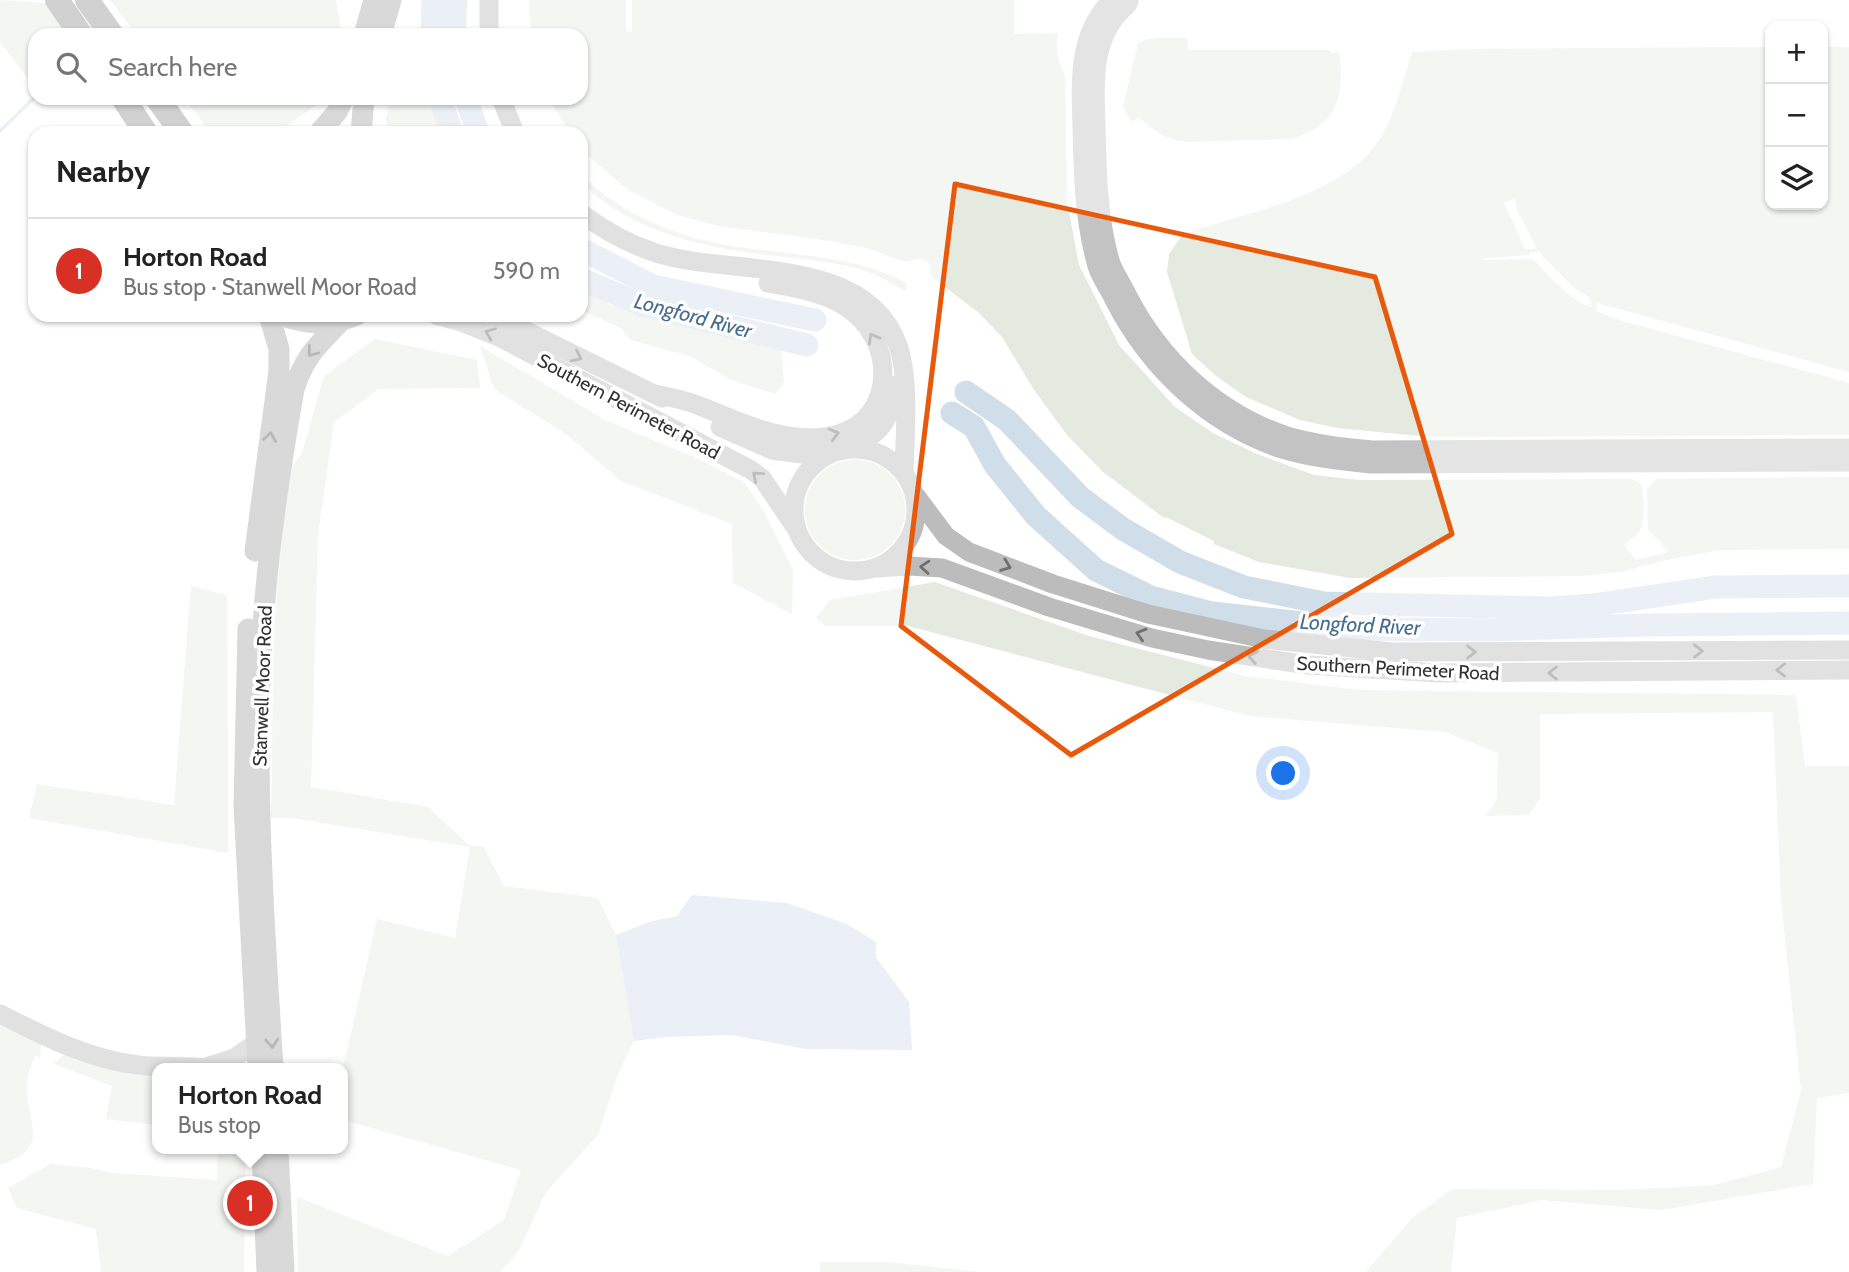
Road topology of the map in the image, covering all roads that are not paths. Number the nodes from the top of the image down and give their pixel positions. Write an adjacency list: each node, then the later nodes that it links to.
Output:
1 (57, 0): 6 (highway)
2 (87, 0): 7 (highway)
3 (374, 0): 8 (main road)
4 (391, 0): 9 (main road)
5 (489, 0): 10 (street)
6 (75, 28)
7 (107, 28)
8 (366, 28)
9 (383, 28)
10 (489, 28)
11 (128, 105): 16 (highway)
12 (162, 105): 17 (highway)
13 (340, 105): 18 (main road)
14 (363, 105): 19 (main road)
15 (504, 105): 20 (street)
16 (141, 126)
17 (177, 126)
18 (325, 126)
19 (362, 126)
20 (511, 126)
21 (588, 217): 22 (street)
22 (733, 266): 27 (street); 28 (street, one-way to 22)
23 (271, 322): 37 (main road, Stanwell Moor Road, one-way to 23)
24 (344, 322): 40 (main road, Stanwell Moor Road, one-way to 40)
25 (461, 322): 32 (street, Southern Perimeter Road, one-way to 25)
26 (508, 322): 28 (street, Southern Perimeter Road, one-way to 28)
27 (898, 347): 29 (street); 30 (street)
28 (651, 393): 29 (street, Southern Perimeter Road)
29 (832, 454): 30 (street); 32 (street)
30 (904, 472): 31 (street)
31 (916, 496): 33 (street); 34 (street, Southern Perimeter Road, one-way to 34)
32 (797, 530): 33 (street)
33 (876, 568): 35 (street, Southern Perimeter Road, one-way to 33)
34 (1849, 650)
35 (1849, 670)
36 (0, 1014): 41 (street)
37 (256, 1043): 38 (street); 39 (main road, Stanwell Moor Road)
38 (219, 1063)
39 (258, 1063)
40 (273, 1063)
41 (152, 1066)
42 (262, 1154): 44 (main road)
43 (278, 1154): 45 (main road)
44 (267, 1272)
45 (284, 1272)

